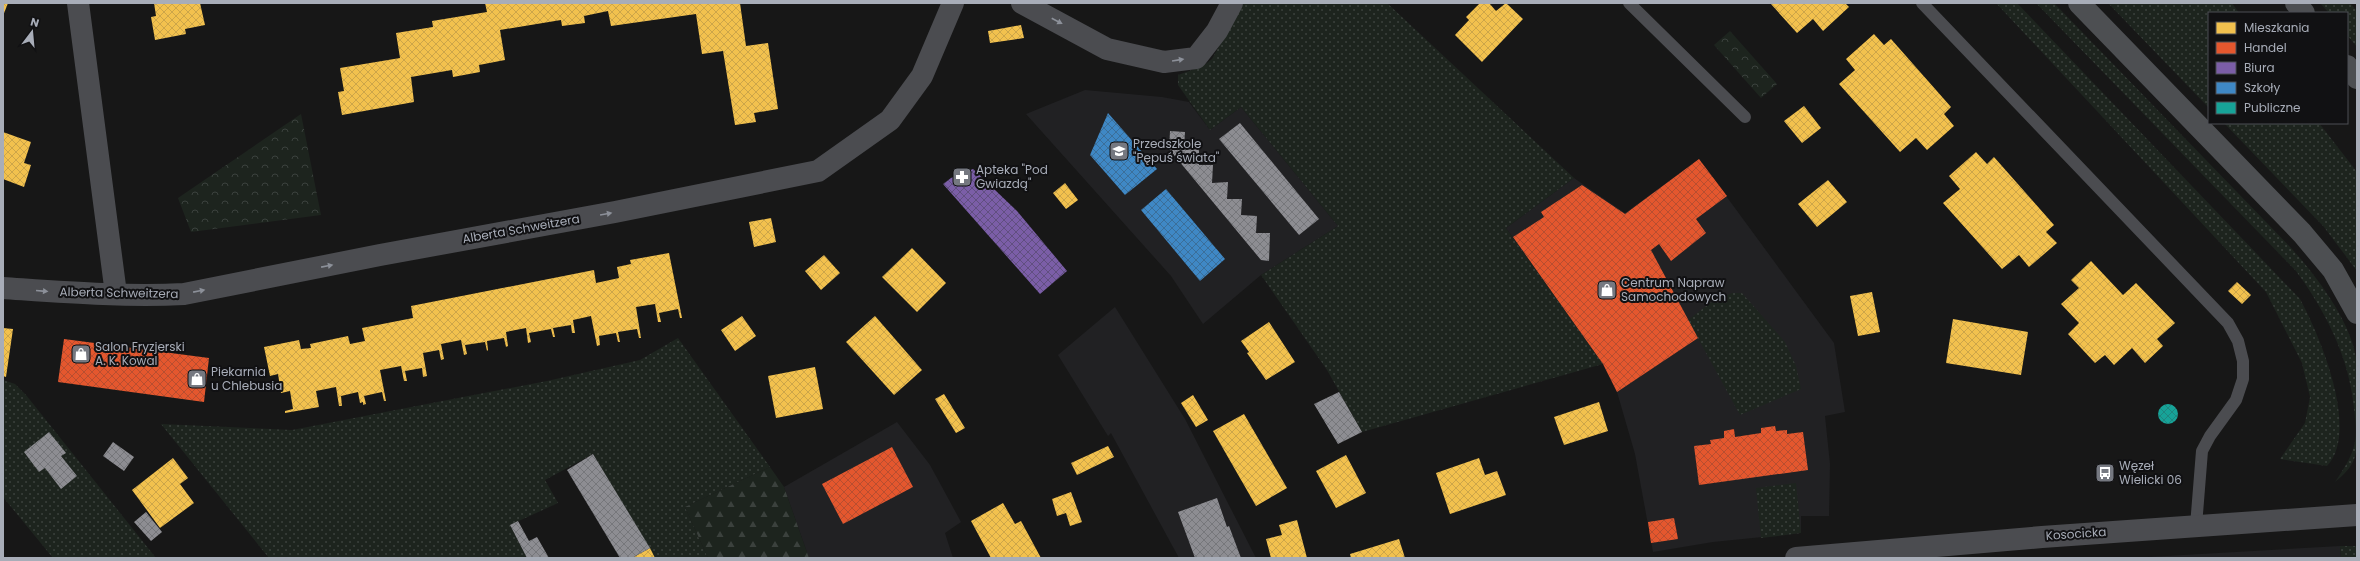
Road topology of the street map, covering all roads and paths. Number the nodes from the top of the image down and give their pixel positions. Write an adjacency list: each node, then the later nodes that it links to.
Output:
1 (78, 3): 14 (street)
2 (953, 3): 14 (street, Alberta Schweitzera, one-way to 2)
3 (1022, 3): 4 (street, one-way to 4)
4 (1232, 3)
5 (1629, 3): 12 (lane)
6 (1922, 3): 17 (lane)
7 (2079, 3): 15 (main road)
8 (2296, 3): 9 (main road)
9 (2303, 12)
10 (2348, 67): 11 (main road)
11 (2357, 78)
12 (1745, 116)
13 (3, 288): 14 (street, Alberta Schweitzera, one-way to 14)
14 (116, 294)
15 (2357, 312)
16 (2357, 515): 17 (street, Kosocicka)
17 (2196, 526): 18 (street, Kosocicka)
18 (1796, 558)

